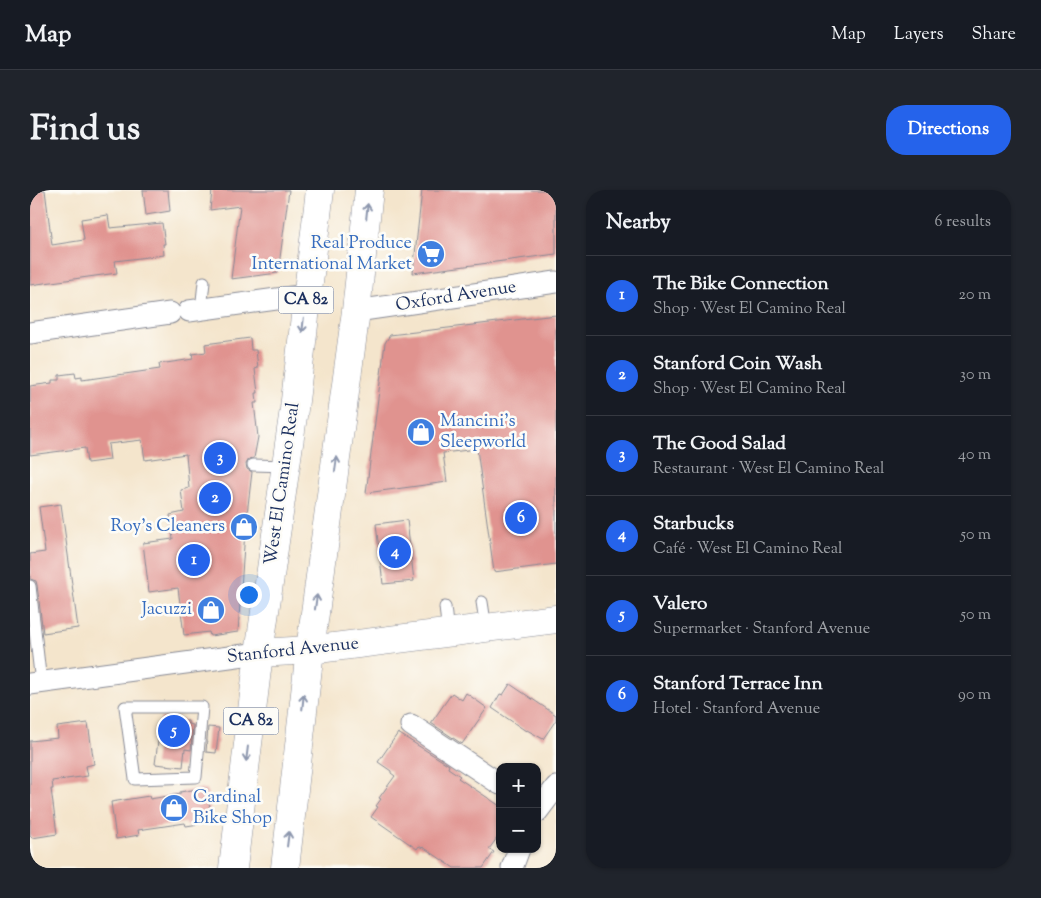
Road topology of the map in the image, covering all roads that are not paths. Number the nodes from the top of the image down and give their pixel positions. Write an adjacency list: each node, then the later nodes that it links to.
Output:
1 (320, 190): 5 (main road, West El Camino Real / CA 82)
2 (369, 190): 7 (main road, CA 82, one-way to 2)
3 (204, 282): 6 (lane)
4 (556, 282): 7 (street, Oxford Avenue)
5 (306, 295): 6 (street); 10 (main road, West El Camino Real / CA 82, one-way to 10)
6 (187, 311): 8 (street)
7 (356, 311): 13 (main road, CA 82, one-way to 7)
8 (30, 333)
9 (253, 465): 10 (lane)
10 (287, 466): 14 (main road, West El Camino Real / CA 82)
11 (30, 586): 15 (lane)
12 (556, 619): 13 (main road, Stanford Avenue)
13 (310, 650): 14 (main road, Stanford Avenue); 23 (main road, CA 82, one-way to 13)
14 (259, 653): 15 (street, Stanford Avenue); 22 (main road, West El Camino Real / CA 82, one-way to 22)
15 (36, 683)
16 (411, 725): 18 (street)
17 (135, 779): 17 (lane)
18 (496, 781)
19 (556, 787): 20 (street)
20 (540, 808)
21 (518, 853): 24 (street)
22 (233, 868)
23 (285, 868)
24 (512, 868)

